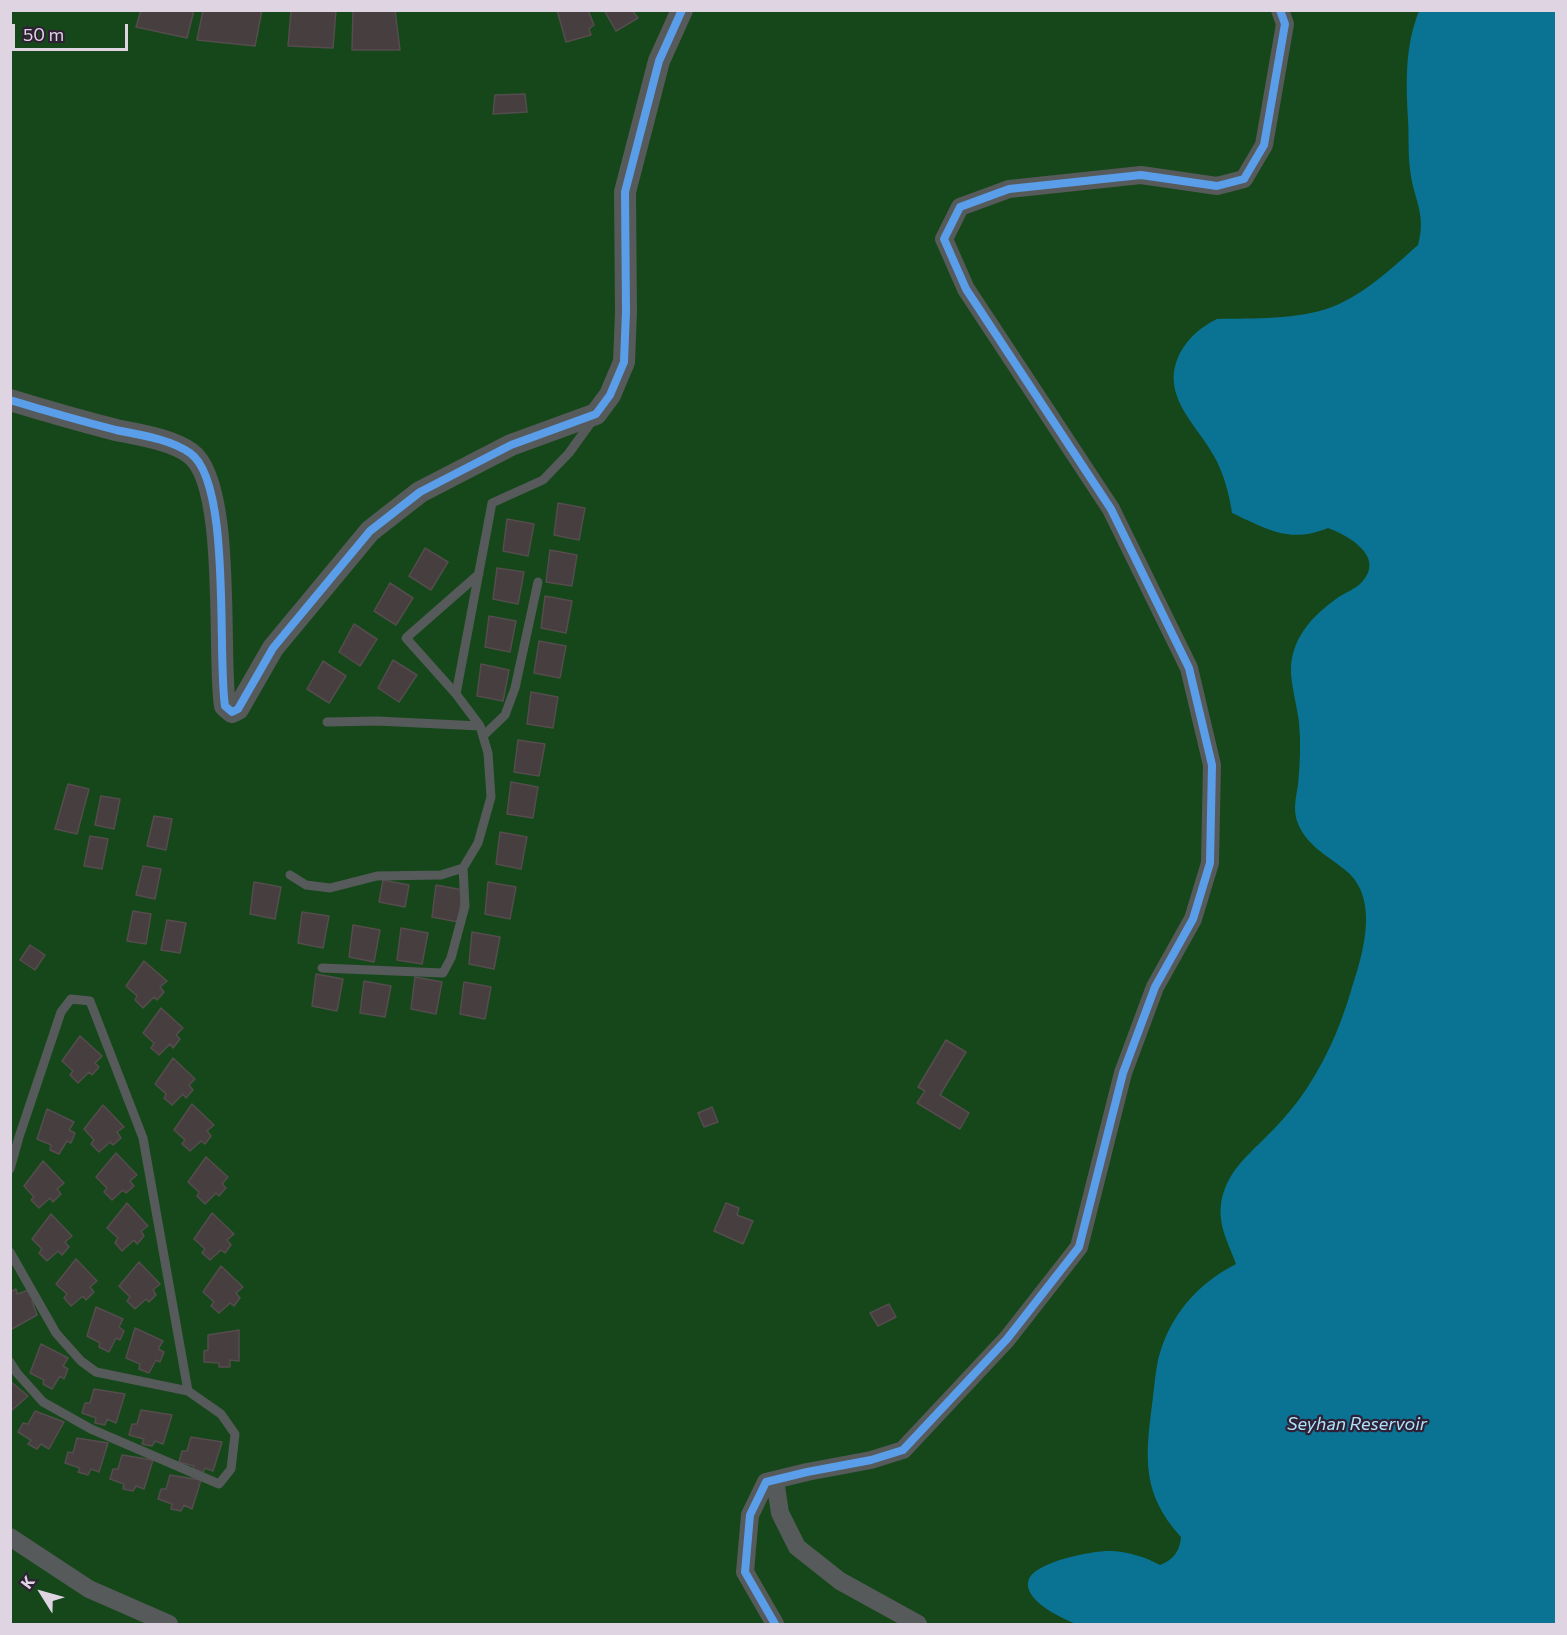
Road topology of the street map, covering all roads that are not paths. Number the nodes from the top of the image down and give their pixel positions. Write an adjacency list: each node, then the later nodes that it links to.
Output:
1 (682, 10): 4 (street)
2 (1280, 10): 18 (street)
3 (10, 400): 4 (street)
4 (596, 414): 5 (lane)
5 (479, 574): 7 (lane); 7 (lane)
6 (538, 582): 10 (lane)
7 (456, 694): 9 (lane)
8 (327, 722): 9 (lane)
9 (480, 726): 10 (lane)
10 (483, 736): 11 (lane)
11 (463, 868): 12 (lane); 13 (lane)
12 (290, 875)
13 (322, 968)
14 (10, 1169): 17 (lane)
15 (10, 1252): 17 (lane)
16 (10, 1362): 17 (lane)
17 (188, 1391)
18 (775, 1480): 21 (street); 22 (street)
19 (10, 1537): 20 (street)
20 (169, 1624)
21 (775, 1624)
22 (918, 1624)

